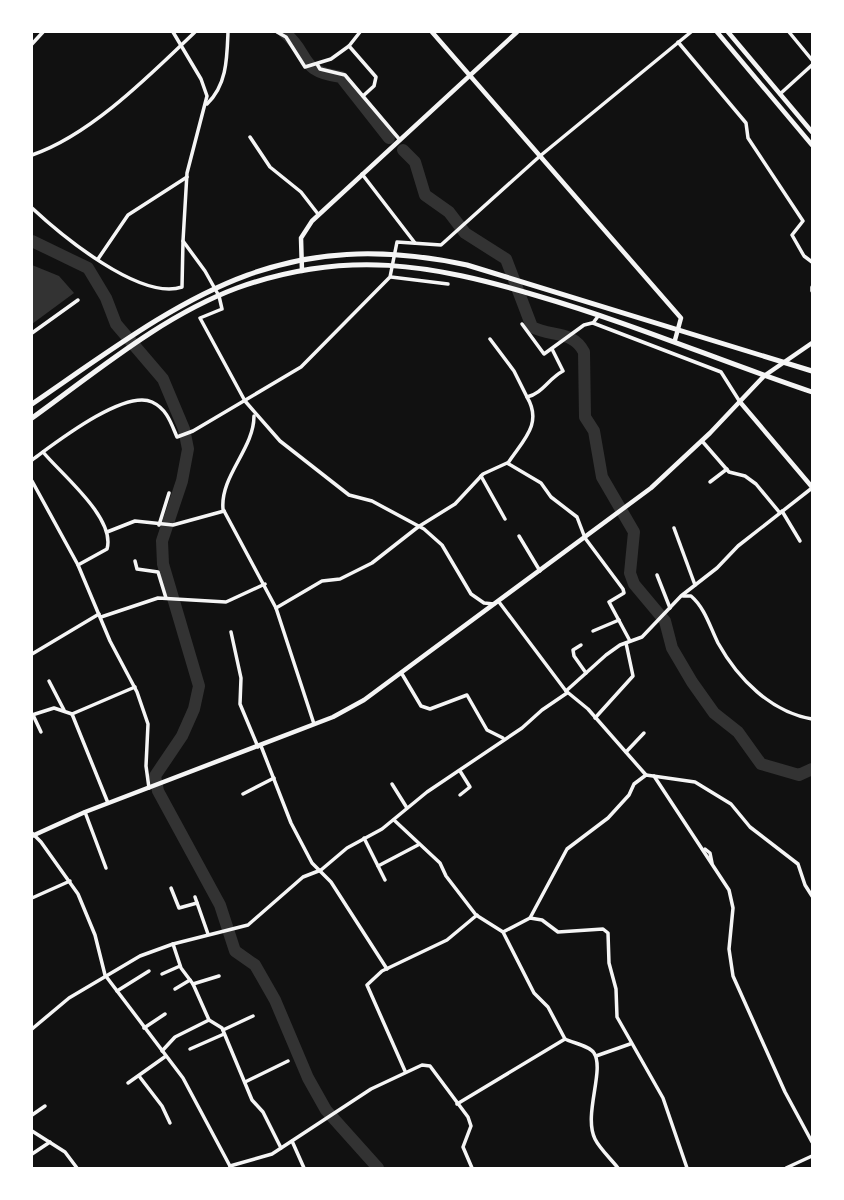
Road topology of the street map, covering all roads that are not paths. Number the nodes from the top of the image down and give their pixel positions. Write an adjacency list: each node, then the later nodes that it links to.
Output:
1 (43, 32): 14 (street)
2 (173, 32): 16 (street)
3 (195, 32): 16 (street)
4 (228, 32): 22 (street)
5 (277, 32): 18 (street)
6 (360, 32): 15 (street)
7 (432, 32): 19 (main road)
8 (517, 32): 19 (main road)
9 (691, 32): 13 (street)
10 (717, 32): 26 (main road)
11 (728, 32): 20 (main road)
12 (789, 32): 17 (street)
13 (678, 42): 28 (street); 38 (street)
14 (32, 44)
15 (349, 46): 18 (street); 21 (street)
16 (180, 47): 22 (street); 27 (street)
17 (813, 63): 20 (street)
18 (315, 64): 21 (street)
19 (469, 77): 25 (main road); 28 (main road)
20 (780, 93): 23 (main road)
21 (363, 96): 25 (street)
22 (206, 106): 30 (street)
23 (813, 132)
24 (250, 137): 32 (street)
25 (400, 140): 29 (main road)
26 (813, 145)
27 (32, 155)
28 (540, 156): 34 (street); 49 (main road)
29 (362, 174): 32 (main road); 34 (street)
30 (187, 177): 33 (street); 37 (street)
31 (32, 208): 37 (street)
32 (318, 214): 36 (main road)
33 (183, 241): 37 (street); 43 (street)
34 (415, 243): 35 (street)
35 (393, 254): 36 (highway); 39 (street); 49 (highway)
36 (300, 258): 40 (main road); 43 (highway)
37 (98, 259)
38 (813, 262)
39 (392, 265): 40 (highway); 41 (street); 46 (highway)
40 (302, 271): 44 (highway)
41 (390, 277): 42 (street); 60 (street)
42 (448, 284)
43 (212, 289): 44 (street); 62 (highway)
44 (219, 296): 60 (street); 64 (highway)
45 (78, 300): 50 (street)
46 (600, 314): 47 (street); 52 (highway)
47 (593, 323): 54 (street); 61 (street)
48 (522, 324): 54 (street)
49 (678, 328): 52 (main road); 55 (highway)
50 (32, 333)
51 (490, 339): 59 (street)
52 (675, 340): 57 (highway)
53 (813, 343): 55 (main road)
54 (552, 349): 59 (street)
55 (787, 362): 56 (highway); 57 (main road)
56 (813, 371)
57 (764, 376): 58 (highway); 61 (main road)
58 (813, 392)
59 (527, 397): 68 (street)
60 (245, 401): 63 (street); 66 (street)
61 (740, 402): 65 (main road); 73 (main road)
62 (32, 404)
63 (254, 415): 75 (street); 79 (street)
64 (32, 418)
65 (702, 441): 69 (street); 83 (main road)
66 (43, 452): 67 (street); 81 (street)
67 (32, 460)
68 (508, 463): 70 (street); 83 (street)
69 (727, 469): 72 (street); 76 (street)
70 (481, 476): 77 (street); 79 (street)
71 (32, 481): 86 (street)
72 (710, 482)
73 (813, 488): 76 (street)
74 (169, 493): 78 (street)
75 (224, 511): 78 (street); 89 (street)
76 (781, 512): 84 (street); 90 (street)
77 (505, 519)
78 (159, 525): 81 (street)
79 (418, 527): 93 (street); 94 (street)
80 (674, 528): 90 (street)
81 (107, 532): 86 (street)
82 (519, 536): 87 (street)
83 (585, 538): 87 (main road); 97 (street)
84 (800, 541)
85 (135, 561): 92 (street)
86 (78, 565): 96 (street)
87 (540, 571): 93 (main road)
88 (657, 575): 95 (street)
89 (265, 584): 92 (street); 94 (street)
90 (695, 584): 91 (street)
91 (681, 596): 95 (street); 112 (street)
92 (166, 598): 96 (street)
93 (497, 603): 104 (main road); 107 (street)
94 (276, 608): 113 (street)
95 (670, 608): 100 (street)
96 (100, 615): 102 (street); 106 (street)
97 (619, 620): 98 (street); 100 (street)
98 (593, 631)
99 (231, 632): 117 (street)
100 (628, 642): 103 (street); 111 (street)
101 (581, 645): 103 (street)
102 (32, 654)
103 (586, 673): 107 (street)
104 (402, 674): 113 (main road); 116 (street)
105 (49, 681): 108 (street)
106 (135, 687): 109 (street); 125 (street)
107 (566, 692): 111 (street); 116 (street)
108 (64, 712): 109 (street); 110 (street)
109 (72, 714): 129 (street)
110 (32, 715): 114 (street)
111 (595, 718): 118 (street)
112 (813, 719)
113 (314, 724): 117 (main road)
114 (41, 732)
115 (644, 733): 118 (street)
116 (505, 738): 119 (street)
117 (260, 746): 122 (street); 125 (main road)
118 (626, 752): 120 (street)
119 (460, 771): 128 (street); 130 (street)
120 (646, 775): 121 (street); 147 (street)
121 (654, 776): 142 (street); 183 (street)
122 (274, 778): 126 (street); 138 (street)
123 (392, 783): 130 (street)
124 (248, 784): 126 (street)
125 (149, 788): 129 (main road)
126 (251, 790): 127 (street)
127 (243, 794)
128 (460, 795)
129 (108, 803): 131 (main road)
130 (407, 808): 132 (street)
131 (85, 812): 133 (main road); 137 (street)
132 (394, 820): 134 (street); 135 (street)
133 (33, 835): 140 (street)
134 (365, 838): 136 (street); 138 (street)
135 (418, 845): 136 (street); 146 (street)
136 (378, 866): 139 (street)
137 (106, 868)
138 (321, 870): 149 (street); 152 (street)
139 (385, 880)
140 (70, 881): 144 (street); 155 (street)
141 (171, 888): 145 (street)
142 (813, 896)
143 (195, 897): 145 (street)
144 (32, 898)
145 (197, 903): 149 (street)
146 (477, 915): 148 (street); 152 (street)
147 (530, 918): 148 (street); 167 (street)
148 (503, 932): 166 (street)
149 (208, 934): 150 (street)
150 (173, 944): 151 (street); 155 (street)
151 (180, 966): 154 (street); 157 (street)
152 (387, 969): 172 (street)
153 (149, 971): 159 (street)
154 (162, 974)
155 (105, 975): 159 (street); 163 (street)
156 (219, 976): 157 (street)
157 (191, 982): 158 (street); 162 (street)
158 (175, 989)
159 (117, 991): 164 (street)
160 (165, 1014): 164 (street)
161 (253, 1016): 165 (street)
162 (209, 1020): 165 (street); 169 (street)
163 (32, 1028)
164 (144, 1028): 169 (street)
165 (223, 1032): 168 (street); 174 (street)
166 (565, 1040): 170 (street); 176 (street)
167 (631, 1044): 170 (street); 192 (street)
168 (190, 1049)
169 (164, 1054): 173 (street); 187 (street)
170 (596, 1056): 191 (street)
171 (288, 1061): 174 (street)
172 (405, 1071): 176 (street); 181 (street)
173 (139, 1076): 175 (street); 179 (street)
174 (245, 1082): 184 (street)
175 (128, 1083)
176 (457, 1104): 190 (street)
177 (45, 1106): 178 (street)
178 (32, 1115)
179 (170, 1123)
180 (32, 1130): 182 (street)
181 (292, 1141): 184 (street); 189 (street)
182 (50, 1142): 185 (street); 188 (street)
183 (813, 1142)
184 (281, 1147): 187 (street)
185 (32, 1154)
186 (813, 1156): 193 (street)
187 (230, 1167)
188 (77, 1168)
189 (304, 1168)
190 (472, 1168)
191 (618, 1168)
192 (687, 1168)
193 (786, 1168)

